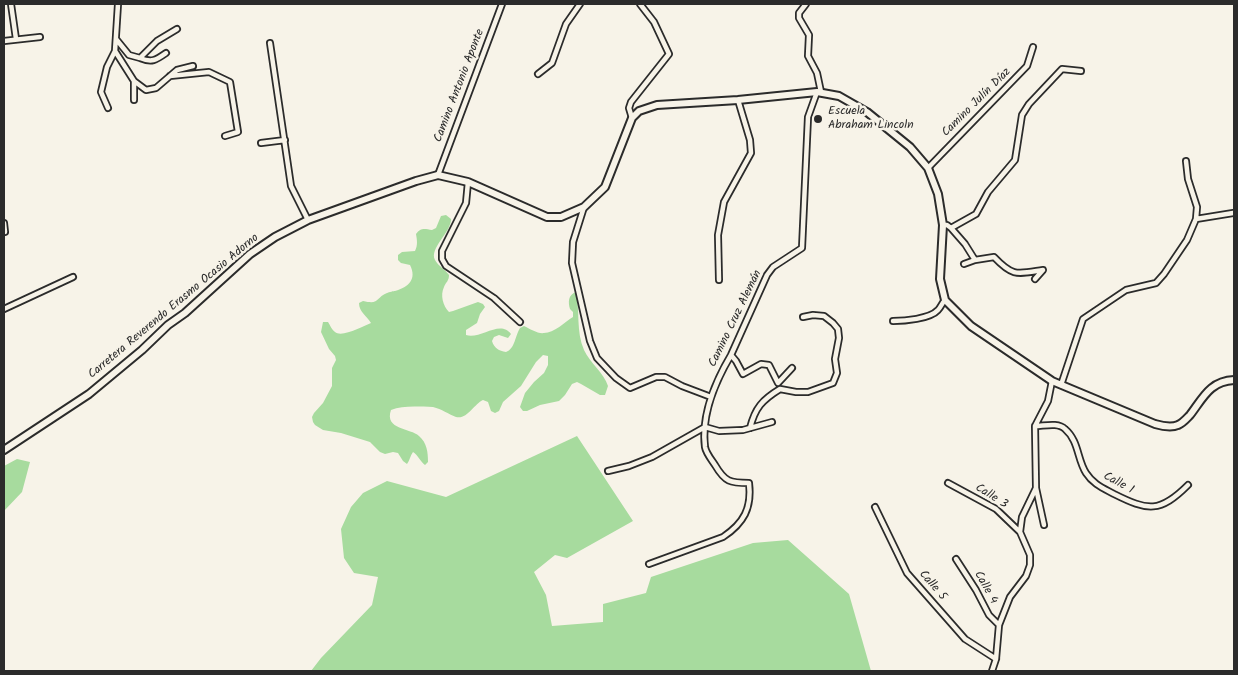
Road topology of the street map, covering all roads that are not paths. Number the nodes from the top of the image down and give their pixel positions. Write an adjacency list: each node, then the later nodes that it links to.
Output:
1 (11, 4): 9 (street)
2 (118, 4): 10 (street)
3 (502, 4): 32 (street, Camino Antonio Aponte)
4 (580, 4): 19 (street)
5 (640, 4): 26 (street)
6 (806, 4): 22 (street)
7 (177, 29): 16 (street)
8 (40, 37): 9 (street)
9 (16, 39): 11 (street)
10 (116, 39): 14 (street); 16 (street)
11 (4, 40)
12 (270, 43): 28 (street)
13 (1033, 47): 31 (street, Camino Julín Díaz)
14 (115, 51): 21 (street); 25 (street)
15 (166, 53): 16 (street)
16 (140, 58)
17 (193, 66): 20 (street)
18 (1081, 71): 40 (street)
19 (538, 74)
20 (169, 76): 21 (street); 27 (street)
21 (134, 81): 23 (street)
22 (819, 92): 24 (street); 31 (street); 52 (street, Camino Cruz Alemán)
23 (134, 100)
24 (738, 100): 26 (street); 46 (street)
25 (108, 108)
26 (632, 118): 34 (street, Carretera Reverendo Erasmo Ocasio Adorno)
27 (225, 136)
28 (285, 140): 29 (street); 37 (street)
29 (261, 143)
30 (1186, 161): 36 (street)
31 (928, 168): 39 (street)
32 (438, 175): 33 (street, Carretera Reverendo Erasmo Ocasio Adorno); 37 (street, Carretera Reverendo Erasmo Ocasio Adorno)
33 (468, 182): 34 (street, Carretera Reverendo Erasmo Ocasio Adorno); 51 (street)
34 (584, 207): 57 (street)
35 (1233, 213): 36 (street)
36 (1196, 219): 56 (street)
37 (308, 220): 62 (street, Carretera Reverendo Erasmo Ocasio Adorno)
38 (4, 223): 41 (street)
39 (943, 225): 40 (street); 47 (street)
40 (952, 228): 42 (street)
41 (5, 232)
42 (975, 260): 43 (street); 45 (street)
43 (964, 264)
44 (73, 277): 48 (street)
45 (1036, 279)
46 (719, 280)
47 (945, 300): 50 (street); 55 (street)
48 (4, 309)
49 (803, 318): 61 (street)
50 (893, 321)
51 (520, 322)
52 (731, 355): 53 (street); 57 (street, Camino Cruz Alemán)
53 (792, 368)
54 (1234, 380): 56 (street)
55 (1052, 381): 56 (street); 59 (street)
56 (1061, 385)
57 (711, 397): 60 (street, Camino Cruz Alemán)
58 (772, 422): 61 (street)
59 (1035, 426): 65 (street, Calle 1); 66 (street)
60 (705, 427): 61 (street); 63 (street); 71 (street, Camino Cruz Alemán)
61 (750, 428)
62 (4, 450)
63 (608, 471)
64 (948, 483): 69 (street, Calle 3)
65 (1188, 485)
66 (1036, 488): 68 (street); 69 (street)
67 (875, 507): 73 (street, Calle 5)
68 (1044, 525)
69 (1020, 532): 72 (street)
70 (956, 559): 72 (street, Calle 4)
71 (649, 564)
72 (999, 625): 73 (street)
73 (996, 659): 74 (street)
74 (992, 671)

